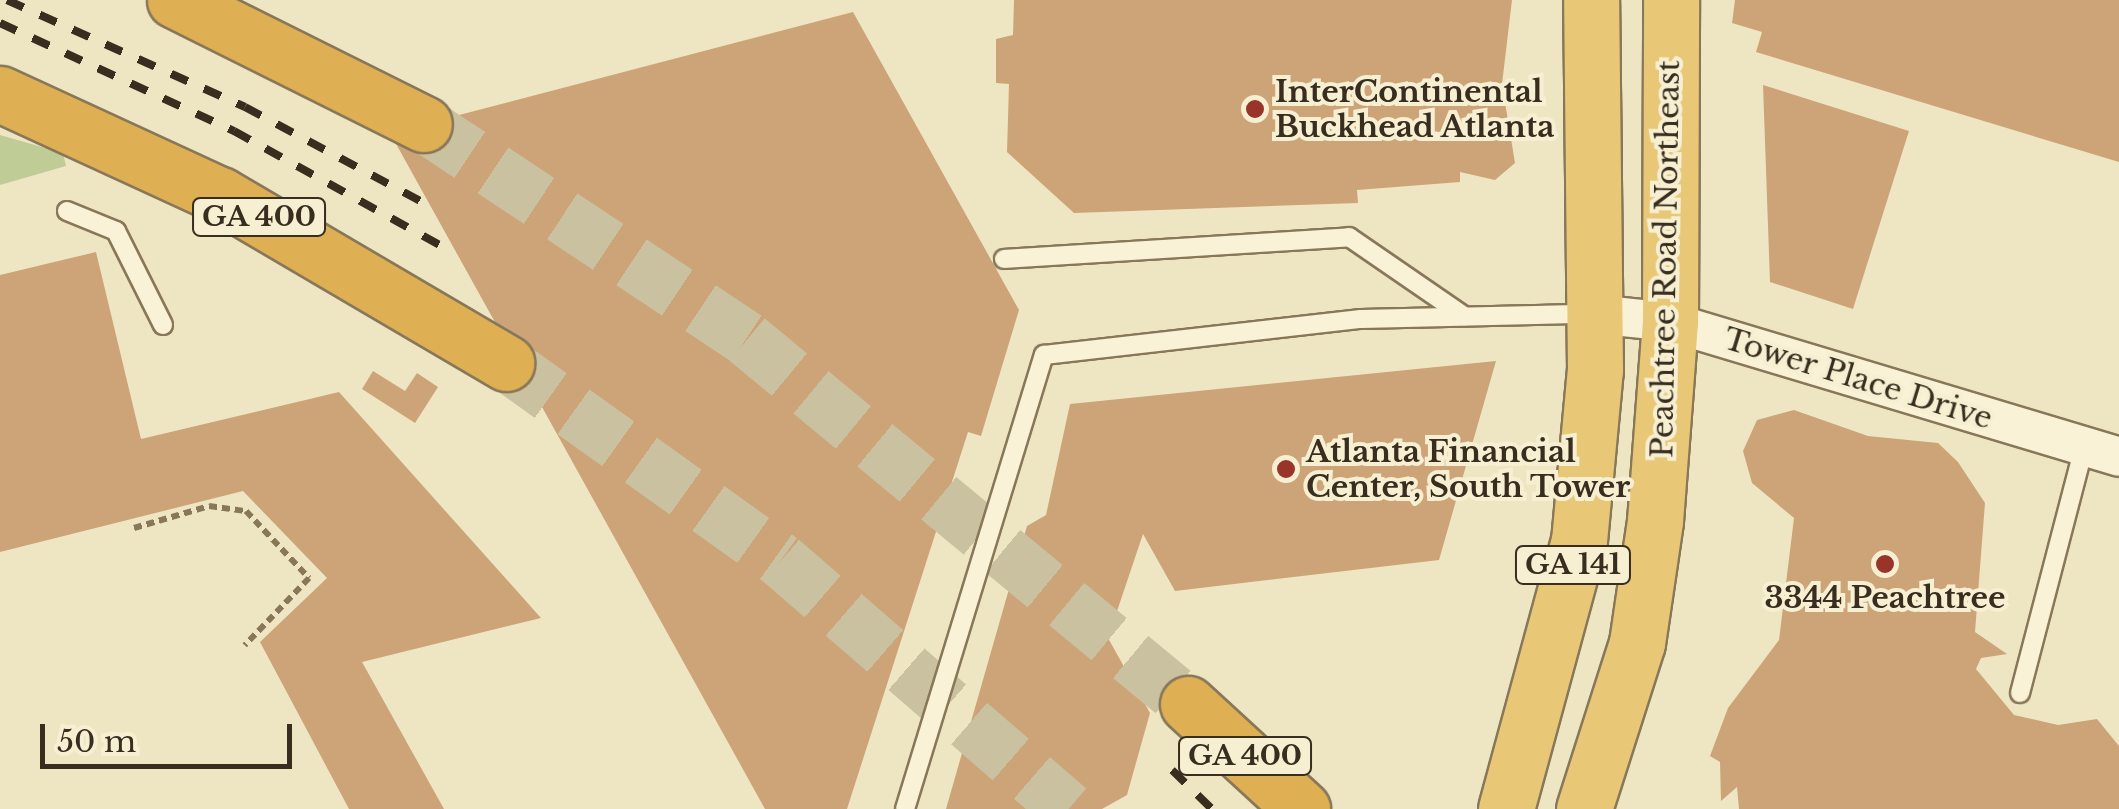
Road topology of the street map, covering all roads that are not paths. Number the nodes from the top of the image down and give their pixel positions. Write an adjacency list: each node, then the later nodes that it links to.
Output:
1 (176, 0): 5 (highway)
2 (1591, 0): 8 (highway, GA 141)
3 (1671, 0): 10 (highway, Peachtree Road Northeast / GA 141)
4 (0, 94): 12 (highway, GA 400)
5 (424, 124)
6 (67, 212): 11 (lane)
7 (1004, 259): 9 (lane)
8 (1594, 314): 9 (lane); 10 (street, Tower Place Drive); 18 (highway, GA 141)
9 (1464, 316): 16 (lane)
10 (1670, 322): 13 (street, Tower Place Drive); 19 (highway, Peachtree Road Northeast / GA 141)
11 (163, 325)
12 (506, 362)
13 (2102, 452): 14 (lane)
14 (2020, 693)
15 (1188, 704): 17 (highway, GA 400)
16 (905, 809)
17 (1302, 809)
18 (1506, 809)
19 (1584, 809)

